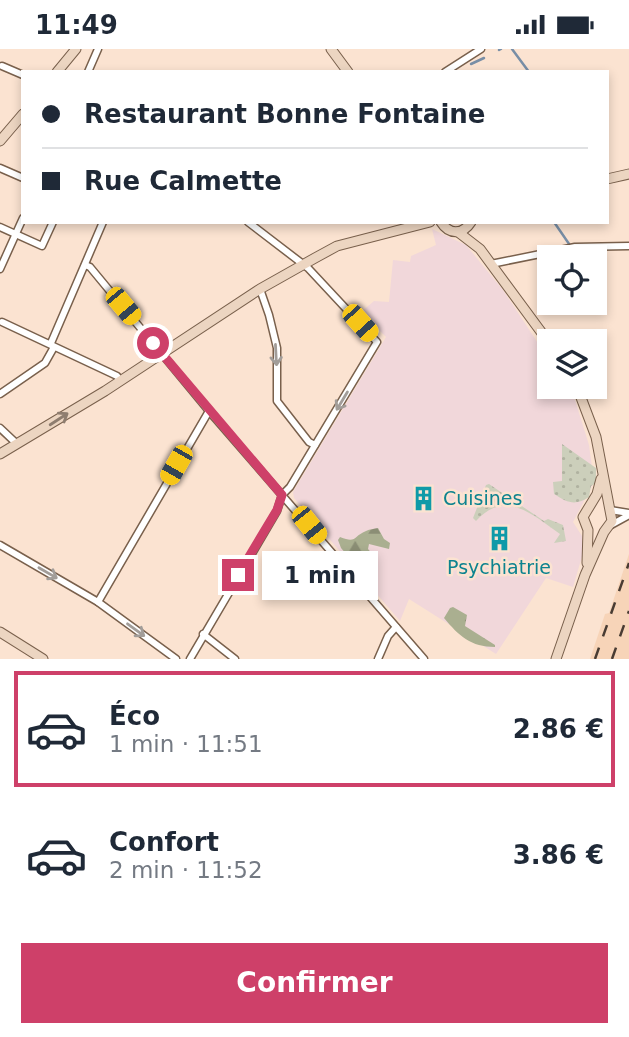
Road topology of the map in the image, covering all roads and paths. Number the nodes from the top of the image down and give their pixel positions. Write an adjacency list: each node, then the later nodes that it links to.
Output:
1 (76, 49): 7 (main road)
2 (98, 49): 8 (street)
3 (331, 49): 9 (main road)
4 (338, 49): 10 (main road)
5 (481, 49): 11 (street)
6 (2, 66): 12 (street)
7 (59, 70)
8 (89, 70)
9 (347, 70)
10 (354, 70)
11 (448, 70)
12 (21, 74)
13 (21, 116): 14 (main road)
14 (0, 141)
15 (0, 169): 17 (street)
16 (629, 174): 18 (main road)
17 (21, 177)
18 (609, 179)
19 (21, 223): 29 (street)
20 (52, 224): 29 (street)
21 (102, 224): 33 (street)
22 (251, 224): 34 (street)
23 (422, 224): 34 (main road)
24 (443, 224): 28 (main road)
25 (470, 224): 28 (main road)
26 (471, 224): 31 (main road)
27 (0, 227): 29 (street)
28 (458, 232): 31 (main road)
29 (16, 234): 35 (street)
30 (629, 246): 32 (street)
31 (480, 249): 32 (main road)
32 (491, 264): 38 (main road)
33 (85, 265): 39 (street); 40 (street)
34 (302, 265): 36 (main road); 47 (street, one-way to 47)
35 (0, 269)
36 (260, 289): 40 (main road); 47 (street, one-way to 47)
37 (2, 322): 39 (street)
38 (539, 329)
39 (52, 345): 41 (street); 42 (street)
40 (161, 352): 41 (main road); 44 (street)
41 (120, 380): 46 (main road, one-way to 41)
42 (0, 394)
43 (582, 399): 49 (main road)
44 (209, 411): 50 (street); 58 (street)
45 (0, 428): 46 (street)
46 (18, 444): 48 (main road)
47 (315, 445): 50 (street)
48 (0, 454)
49 (602, 473): 51 (main road); 52 (main road)
50 (282, 495): 59 (street); 61 (street)
51 (592, 505): 52 (main road); 55 (main road)
52 (609, 509): 53 (street); 54 (main road)
53 (629, 514): 54 (street)
54 (608, 528): 55 (main road); 57 (main road)
55 (588, 530): 57 (main road)
56 (0, 545): 58 (street, one-way to 58)
57 (585, 575): 68 (main road)
58 (98, 602): 63 (street, one-way to 63)
59 (396, 627): 66 (street); 67 (street)
60 (0, 632): 62 (main road)
61 (203, 634): 64 (street); 65 (street)
62 (42, 659)
63 (176, 659)
64 (190, 659)
65 (235, 659)
66 (379, 659)
67 (424, 659)
68 (556, 659)

